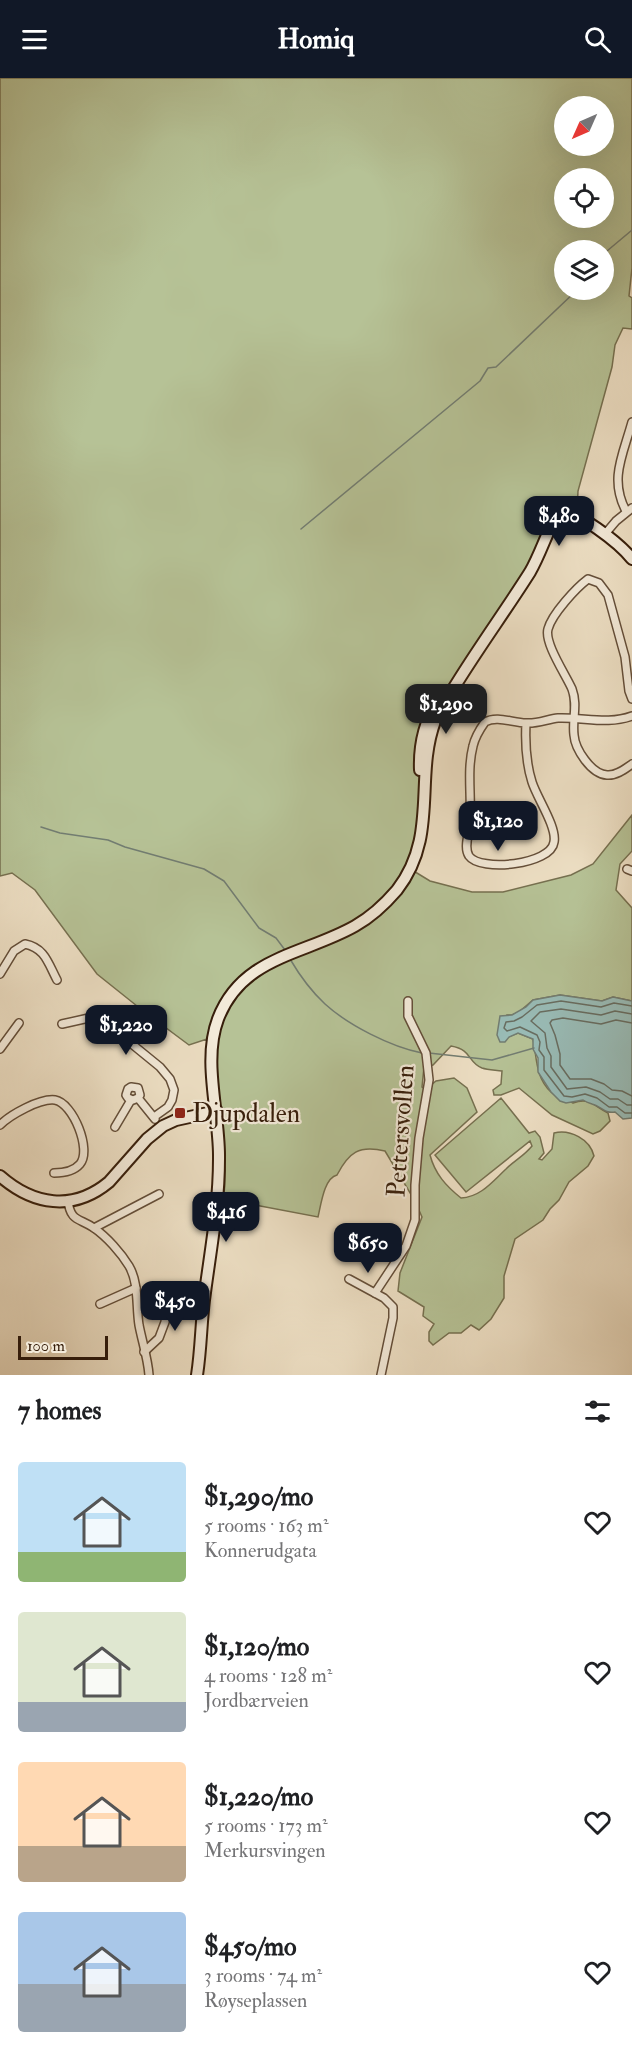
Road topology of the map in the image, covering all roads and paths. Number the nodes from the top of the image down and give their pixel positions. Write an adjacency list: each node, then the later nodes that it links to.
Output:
1 (632, 422): 2 (street)
2 (629, 510): 3 (street)
3 (605, 534): 4 (main road); 16 (main road)
4 (632, 559)
5 (632, 699): 7 (street)
6 (632, 716): 7 (street)
7 (575, 719): 8 (street); 9 (street)
8 (526, 723): 8 (street)
9 (632, 764)
10 (0, 974): 11 (street)
11 (57, 980)
12 (408, 1001): 29 (street, Pettersvollen)
13 (19, 1023): 15 (street)
14 (62, 1024): 17 (street)
15 (0, 1048)
16 (217, 1116): 20 (main road); 32 (main road)
17 (154, 1117): 19 (street); 20 (street)
18 (0, 1125): 21 (street)
19 (115, 1127)
20 (161, 1127): 24 (main road)
21 (54, 1173)
22 (0, 1176): 24 (main road)
23 (159, 1194): 25 (street)
24 (68, 1200): 25 (street)
25 (94, 1228): 27 (street)
26 (349, 1279): 29 (street)
27 (136, 1288): 30 (street); 31 (street)
28 (168, 1293): 31 (street)
29 (375, 1293): 34 (street)
30 (100, 1304)
31 (144, 1352): 33 (street)
32 (198, 1372)
33 (148, 1375)
34 (381, 1375)

